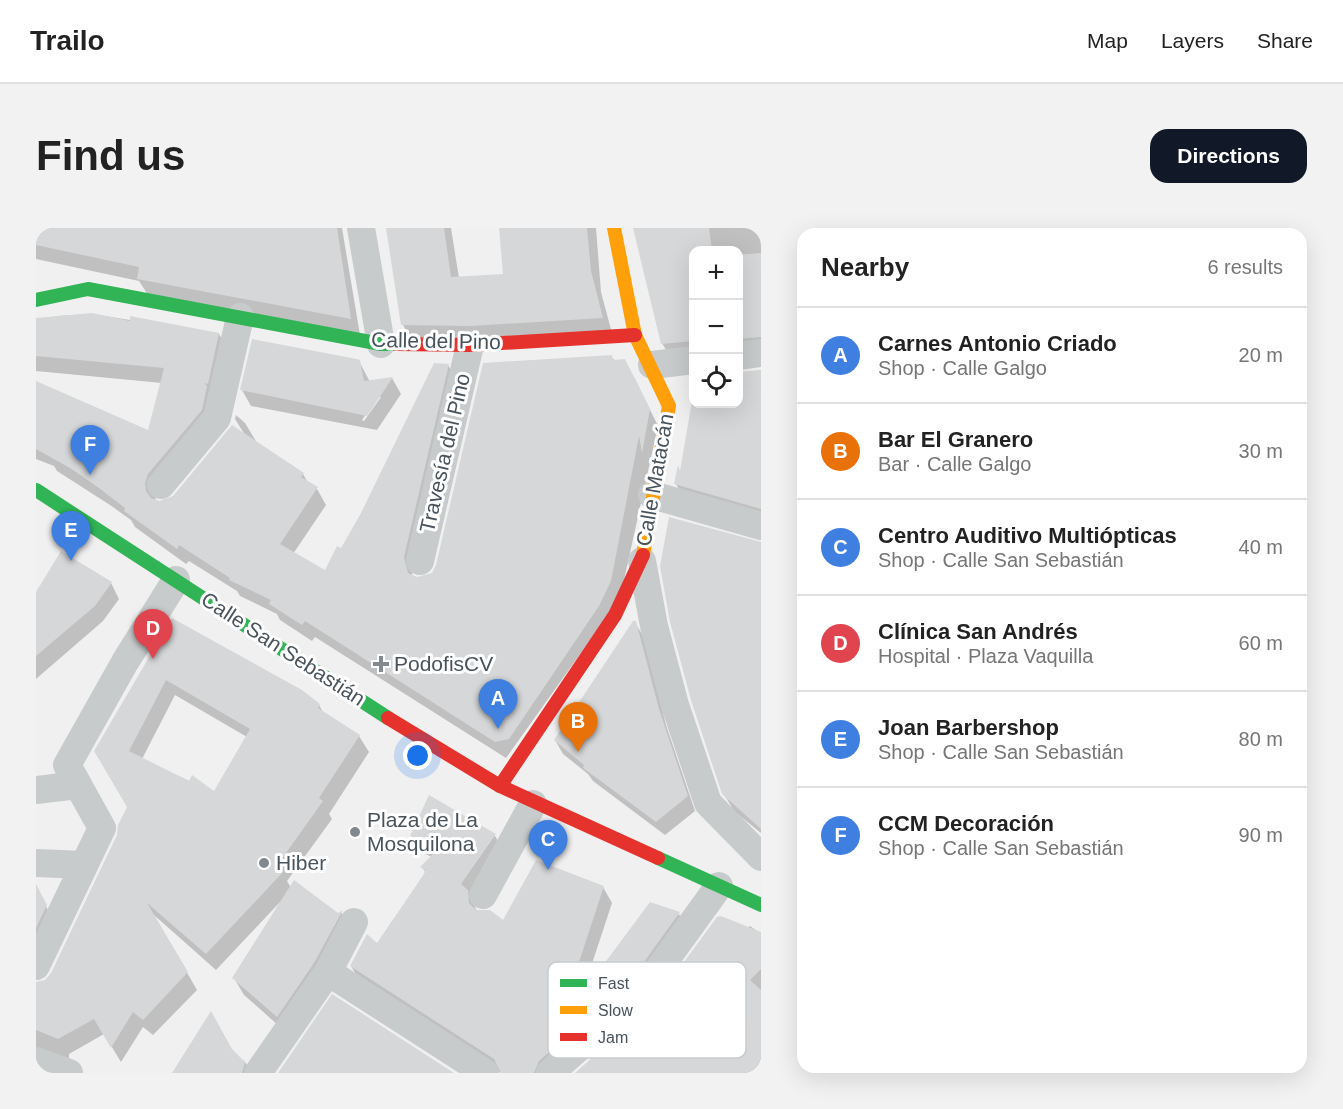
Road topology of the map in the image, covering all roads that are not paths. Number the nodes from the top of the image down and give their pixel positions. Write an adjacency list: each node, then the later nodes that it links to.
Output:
1 (361, 228): 6 (street)
2 (614, 228): 5 (street, Calle Matacán)
3 (36, 300): 4 (street, Calle del Pino)
4 (240, 317): 6 (street, Calle del Pino); 12 (street)
5 (635, 335): 7 (street, Calle del Pino); 11 (street, Calle Matacán)
6 (381, 344): 7 (street, Calle del Pino)
7 (470, 345): 16 (street, Travesía del Pino)
8 (761, 353): 9 (street)
9 (743, 355)
10 (689, 360): 11 (street)
11 (651, 365): 14 (street, Calle Matacán)
12 (161, 485)
13 (36, 490): 18 (street, Calle San Sebastián)
14 (652, 495): 15 (street); 17 (street, Calle Matacán)
15 (761, 526)
16 (420, 561)
17 (642, 561): 20 (street, Calle Matacán); 23 (street, Calle Matacán)
18 (176, 580): 19 (street); 20 (street, Calle San Sebastián)
19 (78, 785): 21 (street); 25 (street)
20 (500, 786): 22 (street, Calle San Sebastián)
21 (36, 790)
22 (533, 804): 26 (street, Calle San Sebastián); 27 (street)
23 (761, 857)
24 (36, 864): 25 (street)
25 (84, 865): 30 (street)
26 (719, 886): 28 (street, Calle San Sebastián); 31 (street)
27 (483, 896)
28 (761, 905)
29 (354, 922): 32 (street)
30 (42, 954)
31 (664, 962)
32 (328, 972): 36 (street); 37 (street)
33 (567, 1058): 38 (street)
34 (36, 1061): 35 (street)
35 (69, 1073)
36 (258, 1073)
37 (485, 1073)
38 (550, 1073)

